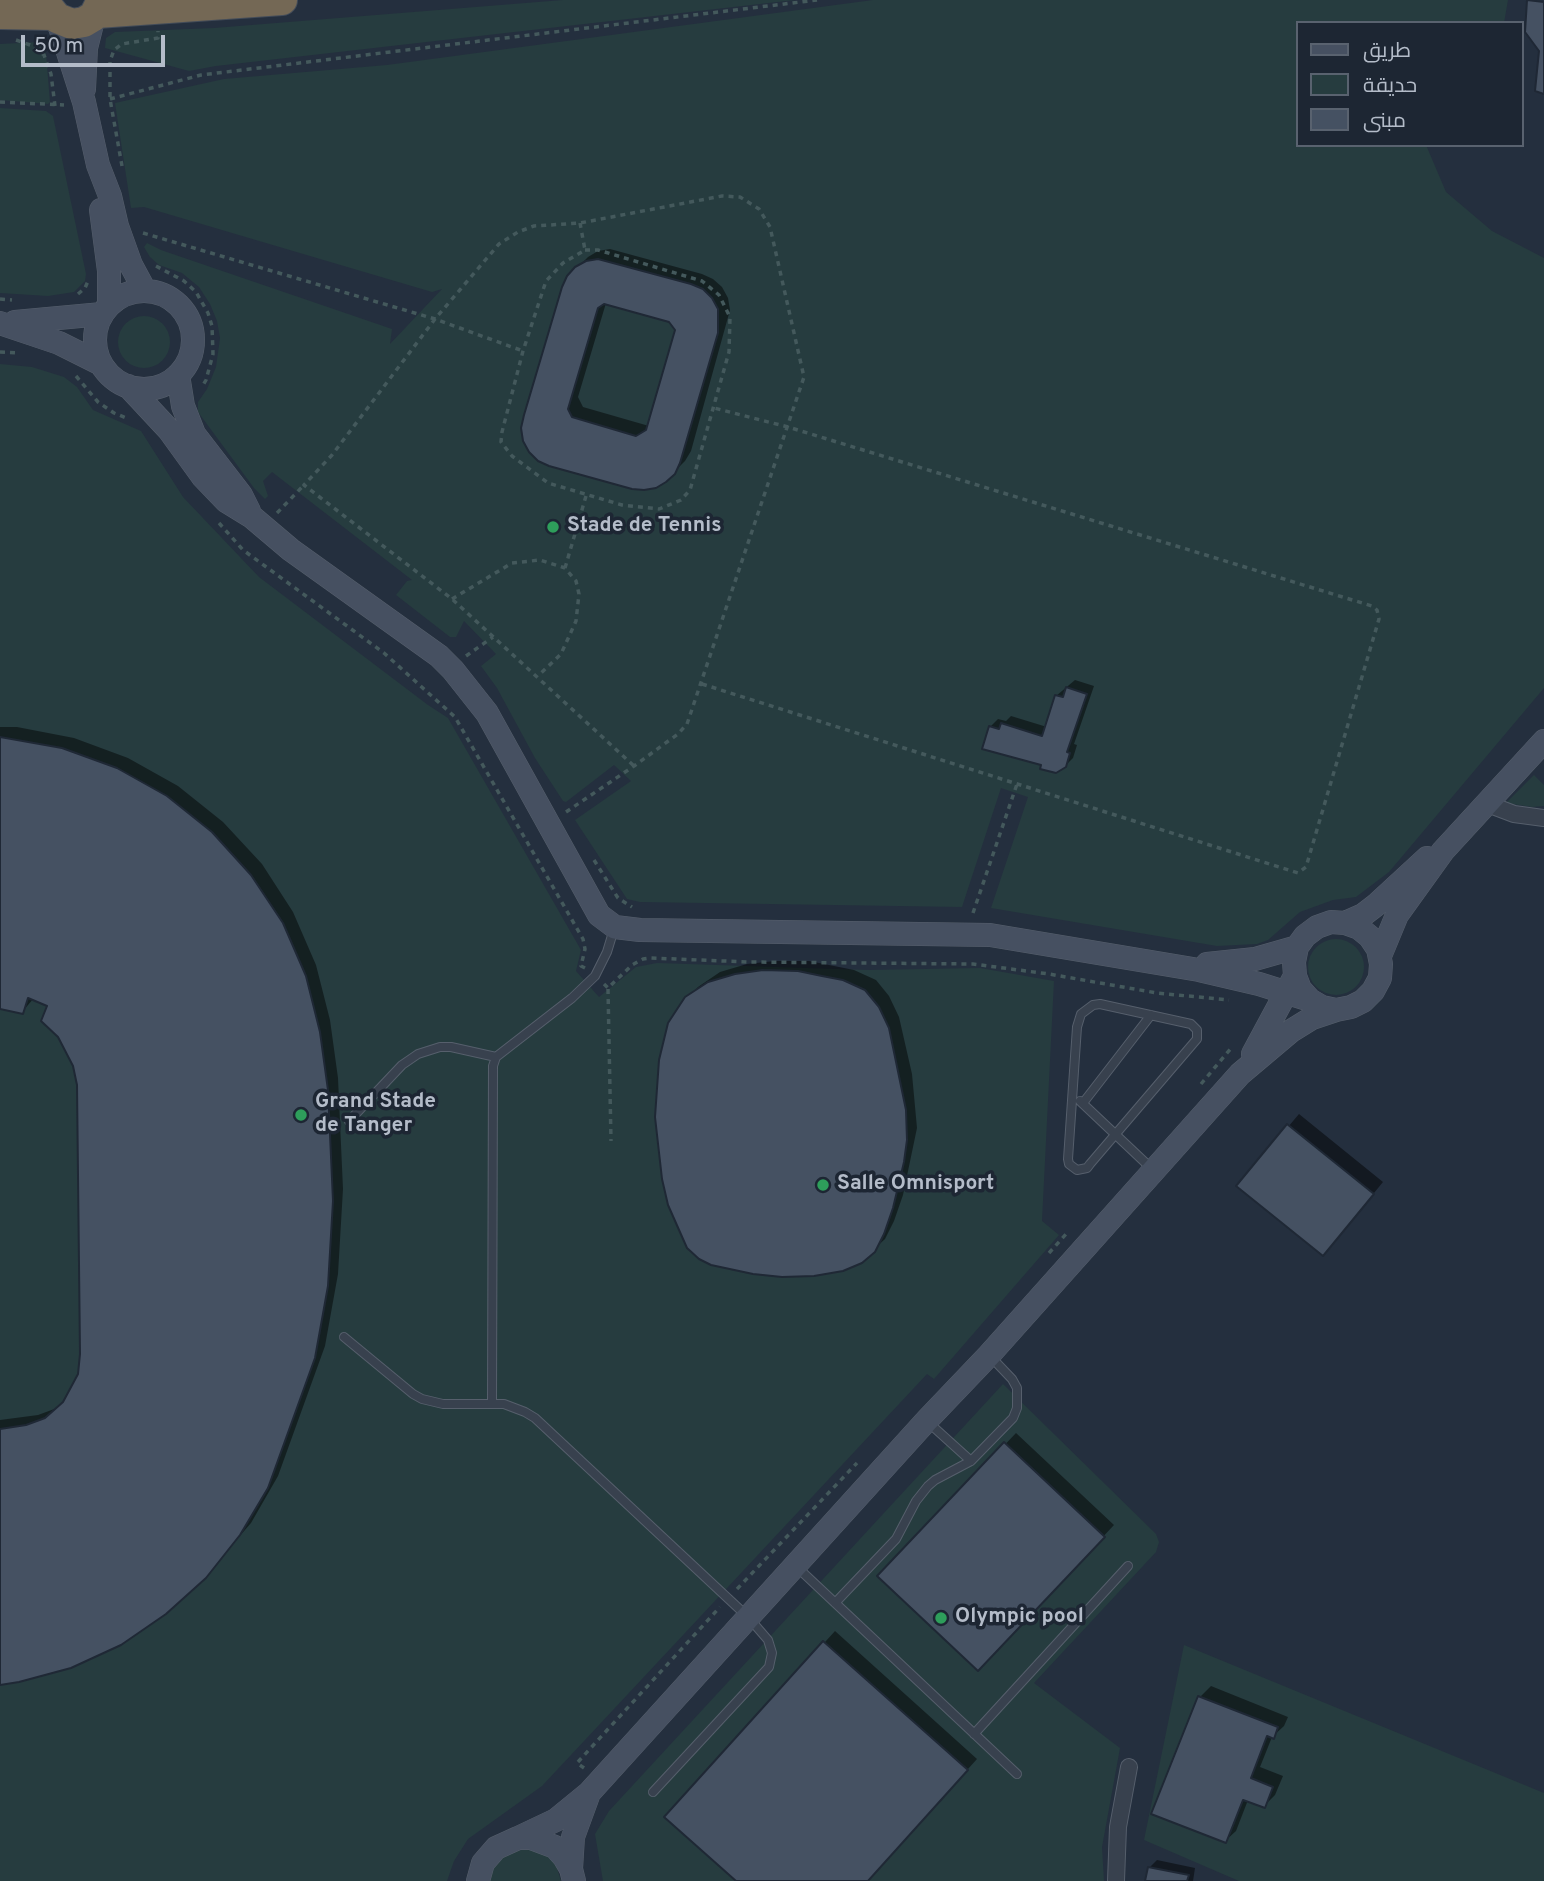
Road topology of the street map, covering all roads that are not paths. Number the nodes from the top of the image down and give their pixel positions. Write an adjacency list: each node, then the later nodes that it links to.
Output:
1 (282, 0): 2 (highway)
2 (97, 10): 3 (highway); 5 (street)
3 (52, 11): 4 (highway); 5 (street)
4 (5, 27)
5 (84, 102): 6 (street)
6 (98, 165): 7 (street); 8 (street)
7 (145, 291): 8 (street); 11 (street)
8 (106, 309): 9 (street); 10 (street)
9 (0, 323): 10 (street)
10 (101, 364): 12 (street)
11 (178, 374): 12 (street); 13 (street)
12 (128, 386): 13 (street)
13 (260, 512): 19 (street)
14 (1544, 741): 15 (street)
15 (1485, 803): 16 (street); 17 (street)
16 (1544, 818)
17 (1443, 851): 18 (street); 21 (street)
18 (1345, 923): 20 (street); 21 (street)
19 (615, 926): 22 (street); 26 (lane)
20 (1297, 947): 22 (street); 23 (street)
21 (1380, 956): 24 (street)
22 (1169, 965): 23 (street)
23 (1291, 984): 24 (street); 27 (street)
24 (1336, 1010): 27 (street)
25 (1151, 1015): 28 (lane); 29 (lane); 31 (lane)
26 (496, 1057): 30 (lane); 35 (lane)
27 (1240, 1074): 32 (street)
28 (1074, 1095): 29 (lane); 31 (lane)
29 (1083, 1103): 31 (lane)
30 (349, 1121)
31 (1116, 1135): 32 (lane)
32 (1154, 1171): 34 (street)
33 (344, 1337): 35 (lane)
34 (989, 1355): 36 (street); 37 (lane)
35 (492, 1403): 41 (lane)
36 (927, 1420): 37 (lane); 38 (street)
37 (971, 1461): 40 (lane)
38 (796, 1566): 40 (lane); 41 (street)
39 (1128, 1566): 42 (lane)
40 (835, 1602): 42 (lane)
41 (749, 1618): 45 (street); 46 (lane)
42 (974, 1734): 44 (lane)
43 (1129, 1767): 50 (street)
44 (1017, 1774)
45 (594, 1787): 47 (street); 48 (street)
46 (653, 1792)
47 (518, 1838): 48 (street); 49 (street)
48 (572, 1875)
49 (478, 1881)
50 (1116, 1881)

